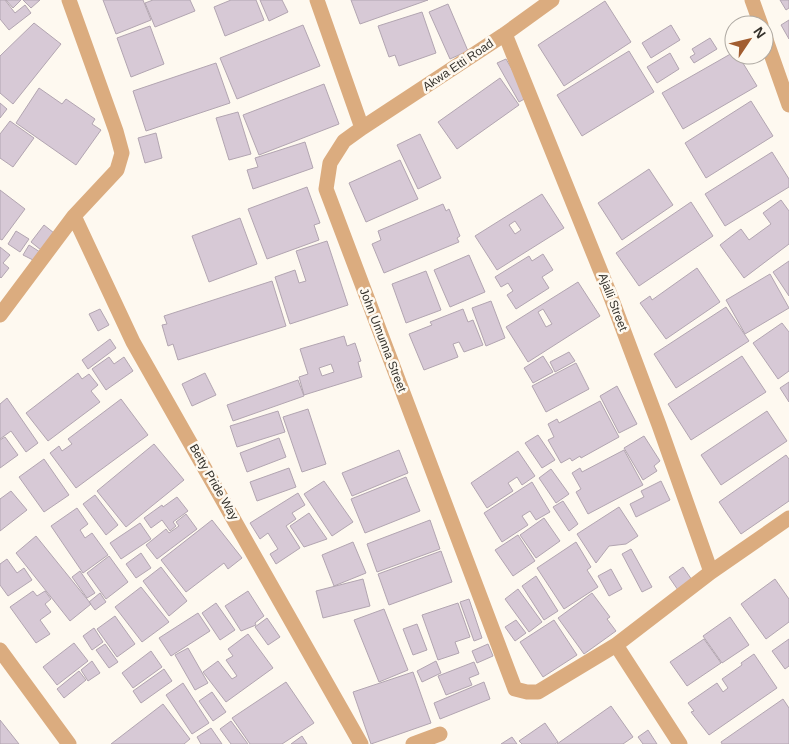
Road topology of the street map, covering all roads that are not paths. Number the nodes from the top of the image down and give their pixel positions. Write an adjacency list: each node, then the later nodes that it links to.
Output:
1 (69, 0): 10 (street)
2 (317, 0): 9 (street)
3 (552, 0): 6 (street, Akwa Etti Road)
4 (752, 0): 5 (street)
5 (757, 15)
6 (505, 34): 9 (street, Akwa Etti Road); 13 (street, Ajalli Street)
7 (774, 62): 8 (street)
8 (789, 105)
9 (362, 128): 14 (street, John Umunna Street)
10 (74, 216): 11 (street); 18 (street, Betty Pride Way)
11 (0, 314)
12 (789, 518): 13 (street)
13 (711, 572): 14 (street)
14 (616, 645): 20 (street)
15 (0, 650): 17 (street)
16 (440, 734): 19 (street)
17 (69, 744)
18 (361, 744)
19 (414, 744)
20 (680, 744)

